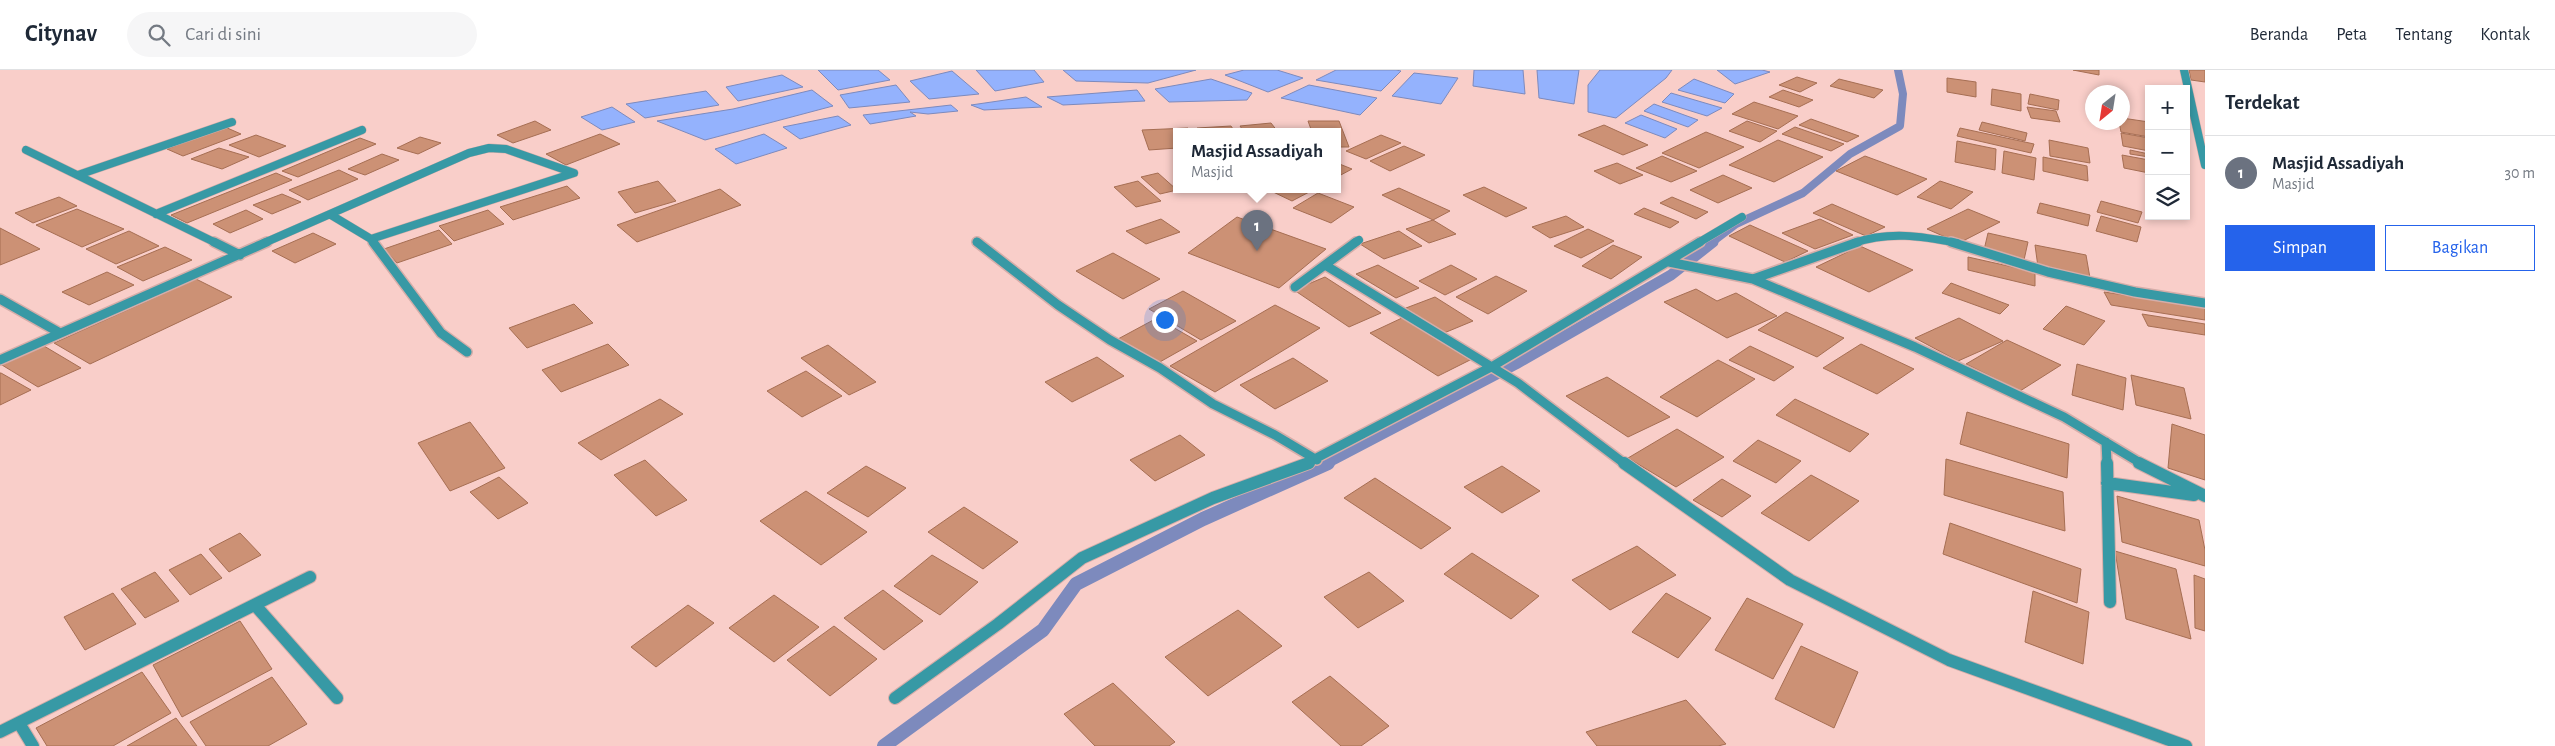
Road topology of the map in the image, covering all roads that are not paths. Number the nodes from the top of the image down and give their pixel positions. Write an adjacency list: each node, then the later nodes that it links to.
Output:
1 (2184, 70): 5 (street)
2 (232, 122): 6 (street)
3 (362, 130): 7 (street)
4 (26, 150): 6 (street)
5 (2204, 161)
6 (78, 175): 7 (street)
7 (156, 214): 13 (street)
8 (331, 215): 10 (street); 10 (street); 13 (street)
9 (1742, 217): 14 (street)
10 (371, 239): 21 (street)
11 (1359, 240): 15 (street)
12 (977, 242): 25 (street)
13 (240, 255): 20 (street)
14 (1669, 262): 16 (street); 23 (street)
15 (1325, 265): 17 (street); 23 (street)
16 (1753, 279): 19 (street); 24 (street)
17 (1295, 287)
18 (0, 299): 20 (street)
19 (2205, 303)
20 (60, 334): 22 (street)
21 (467, 352)
22 (0, 360)
23 (1495, 368): 25 (street); 36 (street)
24 (2106, 442): 26 (street); 27 (street)
25 (1317, 460): 32 (street)
26 (2107, 483): 27 (street); 29 (street)
27 (2204, 496)
28 (310, 577): 30 (street)
29 (2110, 602)
30 (255, 605): 31 (street); 33 (street)
31 (337, 698)
32 (895, 698)
33 (19, 723): 34 (street); 35 (street)
34 (0, 732)
35 (33, 746)
36 (2186, 746)

